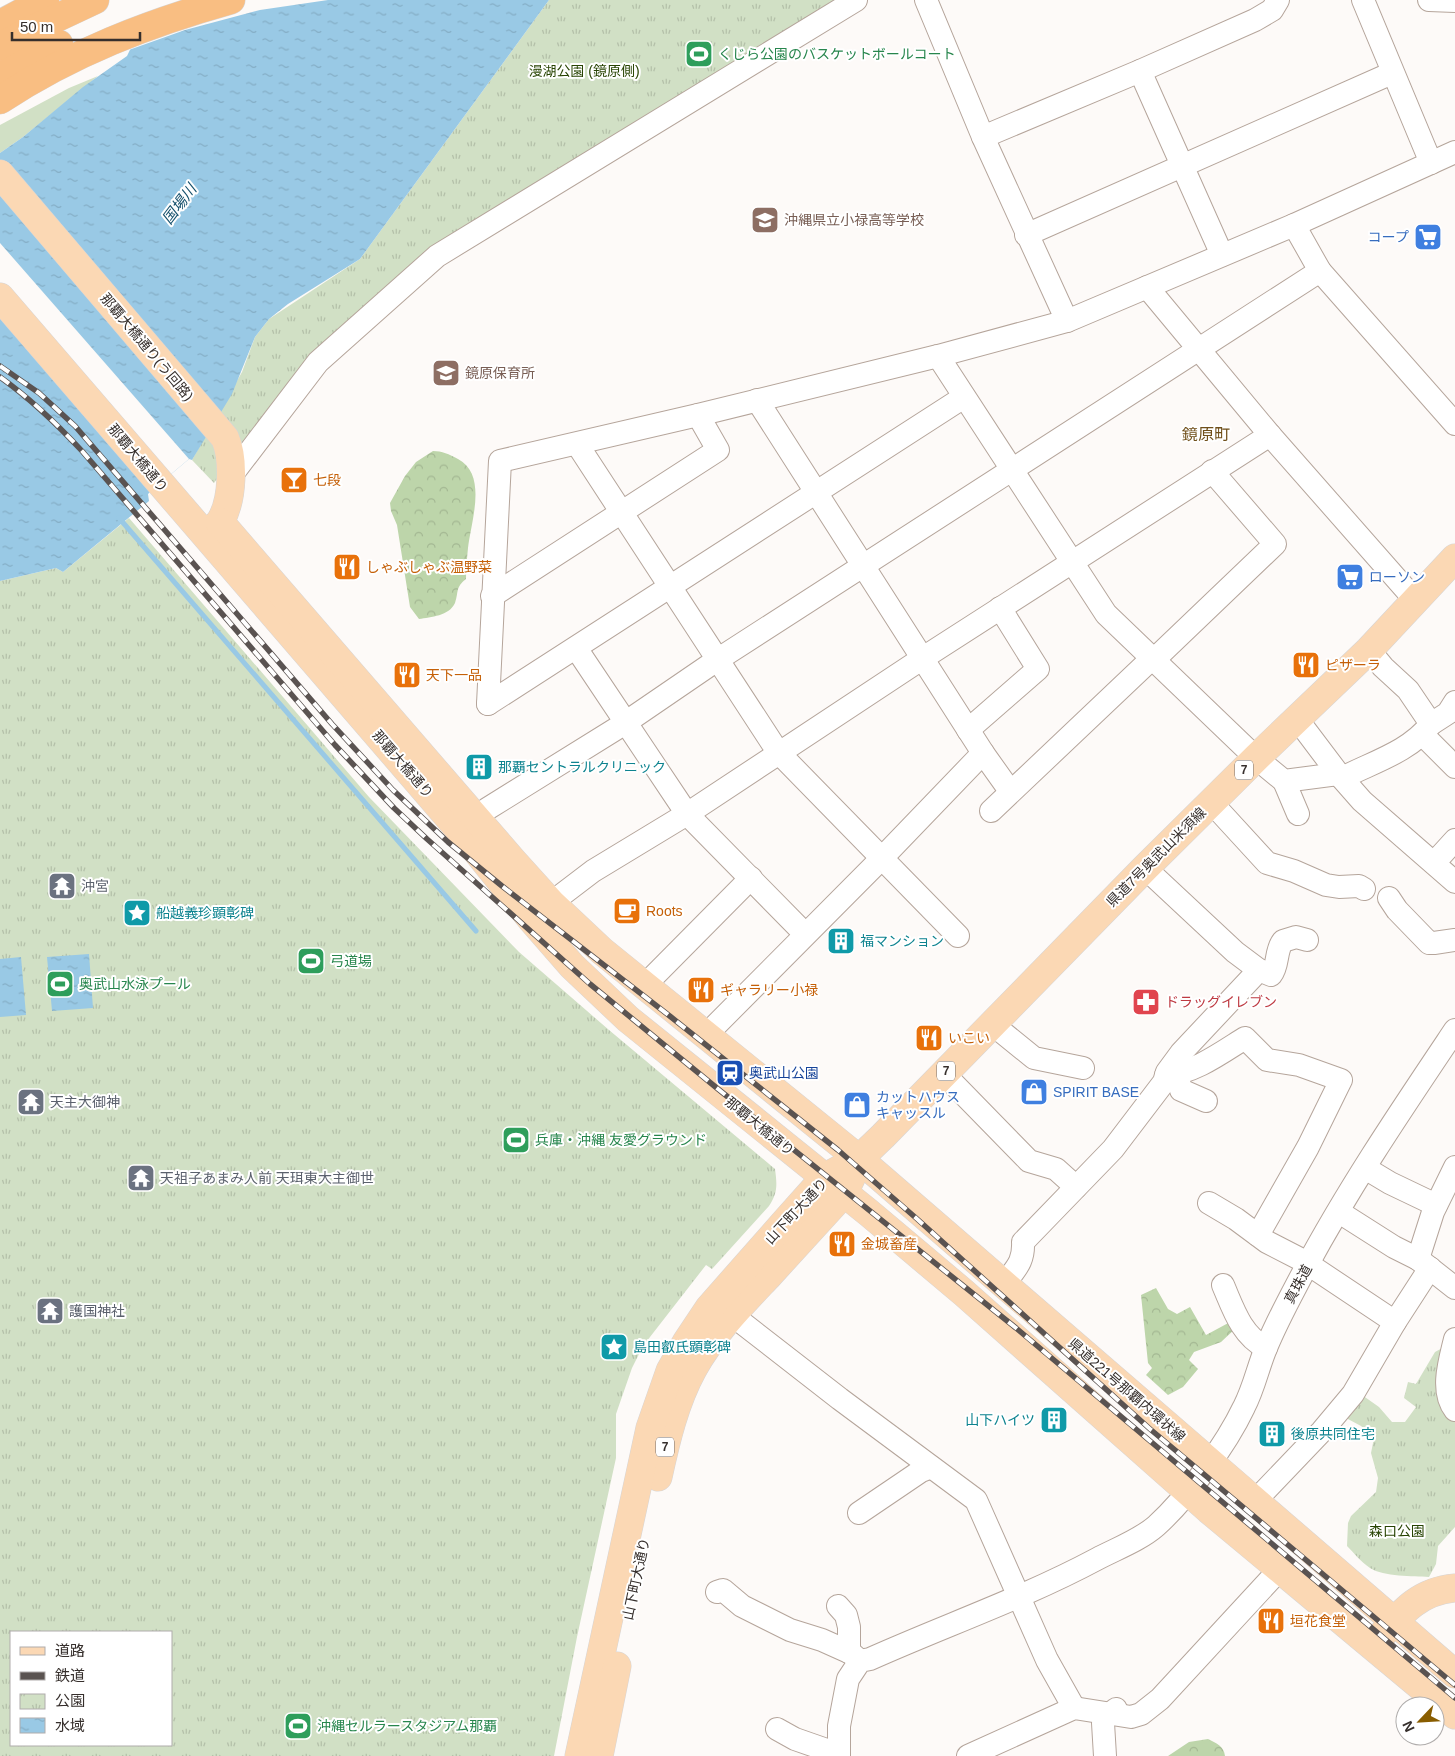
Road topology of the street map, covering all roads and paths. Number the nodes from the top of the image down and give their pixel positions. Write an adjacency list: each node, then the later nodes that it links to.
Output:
1 (95, 0): 12 (highway)
2 (164, 0): 15 (highway)
3 (231, 0): 16 (highway)
4 (856, 0): 39 (street)
5 (926, 0): 17 (street)
6 (1278, 0): 13 (street)
7 (1363, 0): 14 (street)
8 (1430, 0): 10 (street)
9 (43, 1): 11 (highway)
10 (1455, 1)
11 (0, 24)
12 (0, 47)
13 (1140, 71): 17 (street); 20 (street)
14 (1392, 73): 19 (street); 20 (street)
15 (0, 76)
16 (0, 100)
17 (983, 137): 23 (street)
18 (1455, 152): 19 (street)
19 (1430, 163): 22 (street)
20 (1182, 165): 23 (street); 24 (street)
21 (0, 174): 39 (main road, 那覇大橋通り(う回路))
22 (1294, 225): 24 (street); 25 (street)
23 (1026, 235): 28 (street)
24 (1222, 255): 26 (street)
25 (1320, 271): 29 (street); 34 (street)
26 (1147, 287): 28 (street); 29 (street)
27 (0, 296): 42 (main road, 那覇大橋通り)
28 (1067, 321): 30 (street)
29 (1199, 349): 35 (street); 37 (street)
30 (938, 356): 31 (street); 32 (street)
31 (964, 397): 37 (street); 40 (street)
32 (757, 400): 33 (street); 40 (street)
33 (698, 415): 36 (street); 41 (street)
34 (1455, 424)
35 (1270, 435): 38 (street); 48 (street)
36 (577, 444): 41 (street); 47 (street)
37 (1011, 470): 44 (street); 45 (street)
38 (1212, 471): 44 (street); 53 (street)
39 (231, 476): 42 (main road, 那覇大橋通り(う回路))
40 (816, 493): 45 (street); 46 (street)
41 (623, 512): 46 (street); 47 (street)
42 (213, 529): 71 (main road, 那覇大橋通り); 97 (main road, 那覇大橋通り)
43 (1455, 558): 48 (main road, 県道7号奥武山米須線 / 7)
44 (1071, 562): 49 (street); 53 (street)
45 (864, 567): 52 (street); 54 (street)
46 (670, 588): 50 (street); 54 (street)
47 (492, 596): 50 (street)
48 (1416, 601): 51 (main road, 県道7号奥武山米須線 / 7)
49 (1000, 608): 52 (street); 59 (street)
50 (576, 648): 57 (street)
51 (1369, 650): 56 (main road, 県道7号奥武山米須線 / 7); 58 (street)
52 (923, 658): 59 (street); 60 (street)
53 (1153, 659): 62 (street); 66 (street)
54 (717, 660): 57 (street); 60 (street)
55 (1454, 706): 58 (street)
56 (1298, 719): 62 (main road, 県道7号奥武山米須線 / 7); 64 (street)
57 (626, 723): 69 (street); 71 (street)
58 (1427, 729): 63 (street); 64 (street)
59 (968, 730): 61 (street)
60 (778, 752): 69 (street); 73 (street)
61 (983, 753): 66 (street); 73 (street)
62 (1256, 758): 65 (street); 67 (main road, 県道7号奥武山米須線 / 7)
63 (1455, 767)
64 (1340, 776): 65 (street); 74 (street)
65 (1284, 781): 70 (street)
66 (1010, 792): 68 (street)
67 (1211, 802): 75 (main road, 県道7号奥武山米須線 / 7); 78 (street)
68 (991, 811)
69 (687, 814): 76 (street); 80 (street)
70 (1298, 814)
71 (477, 817): 80 (main road, 那覇大橋通り)
72 (1455, 840): 74 (street)
73 (882, 858): 81 (street); 82 (street)
74 (1434, 863): 77 (street)
75 (1145, 868): 85 (street); 87 (main road, 県道7号奥武山米須線 / 7)
76 (751, 878): 81 (street); 86 (street)
77 (1455, 882)
78 (1364, 889)
79 (1389, 898): 84 (street)
80 (551, 903): 86 (main road, 那覇大橋通り)
81 (805, 934): 89 (street)
82 (958, 936)
83 (1307, 940): 85 (street)
84 (1455, 940)
85 (1259, 970): 92 (street)
86 (644, 986): 89 (main road, 那覇大橋通り)
87 (992, 1024): 90 (street); 91 (main road, 県道7号奥武山米須線 / 7)
88 (1455, 1030): 96 (street, 真珠道)
89 (705, 1036): 94 (main road, 那覇大橋通り)
90 (1083, 1068)
91 (944, 1074): 94 (main road, 県道7号奥武山米須線 / 7); 98 (street)
92 (1171, 1075): 93 (street); 98 (street); 102 (street)
93 (1206, 1101)
94 (859, 1159): 97 (main road, 山下町大通り / 7); 105 (main road, 県道221号那覇内環状線)
95 (1455, 1167): 100 (street)
96 (1365, 1168): 100 (street); 101 (street, 真珠道)
97 (835, 1185): 108 (main road, 山下町大通り / 7); 115 (main road); 132 (main road, 山下町大通り / 7)
98 (1076, 1187): 105 (street)
99 (1209, 1203): 102 (street)
100 (1436, 1205): 103 (street)
101 (1339, 1212): 103 (street); 104 (street, 真珠道)
102 (1258, 1235): 104 (street)
103 (1424, 1263): 107 (street); 109 (street)
104 (1308, 1264): 109 (street); 111 (street, 真珠道)
105 (1004, 1283): 113 (main road, 県道221号那覇内環状線)
106 (1223, 1284): 111 (street)
107 (1455, 1288)
108 (732, 1315): 114 (street); 133 (main road, 山下町大通り / 7)
109 (1395, 1322): 116 (street)
110 (1455, 1339): 112 (street)
111 (1266, 1348): 113 (street, 真珠道)
112 (1455, 1410)
113 (1210, 1462): 115 (street, 真珠道); 116 (main road, 県道221号那覇内環状線)
114 (931, 1467): 117 (street); 121 (street)
115 (1188, 1492): 118 (main road); 121 (street, 真珠道)
116 (1255, 1501): 123 (main road, 県道221号那覇内環状線)
117 (859, 1513)
118 (1280, 1569): 124 (main road); 128 (street)
119 (1455, 1588): 123 (main road)
120 (717, 1592): 125 (street)
121 (1019, 1597): 125 (street, 真珠道); 127 (street)
122 (838, 1606): 125 (street)
123 (1393, 1622): 124 (main road); 126 (main road, 県道221号那覇内環状線)
124 (1372, 1646): 129 (main road)
125 (855, 1657): 131 (street)
126 (1455, 1674)
127 (1074, 1708): 128 (street); 134 (street)
128 (1113, 1712): 135 (street)
129 (1455, 1716)
130 (777, 1729): 131 (street)
131 (838, 1755)
132 (579, 1756)
133 (599, 1756)
134 (968, 1756)
135 (1105, 1756)

